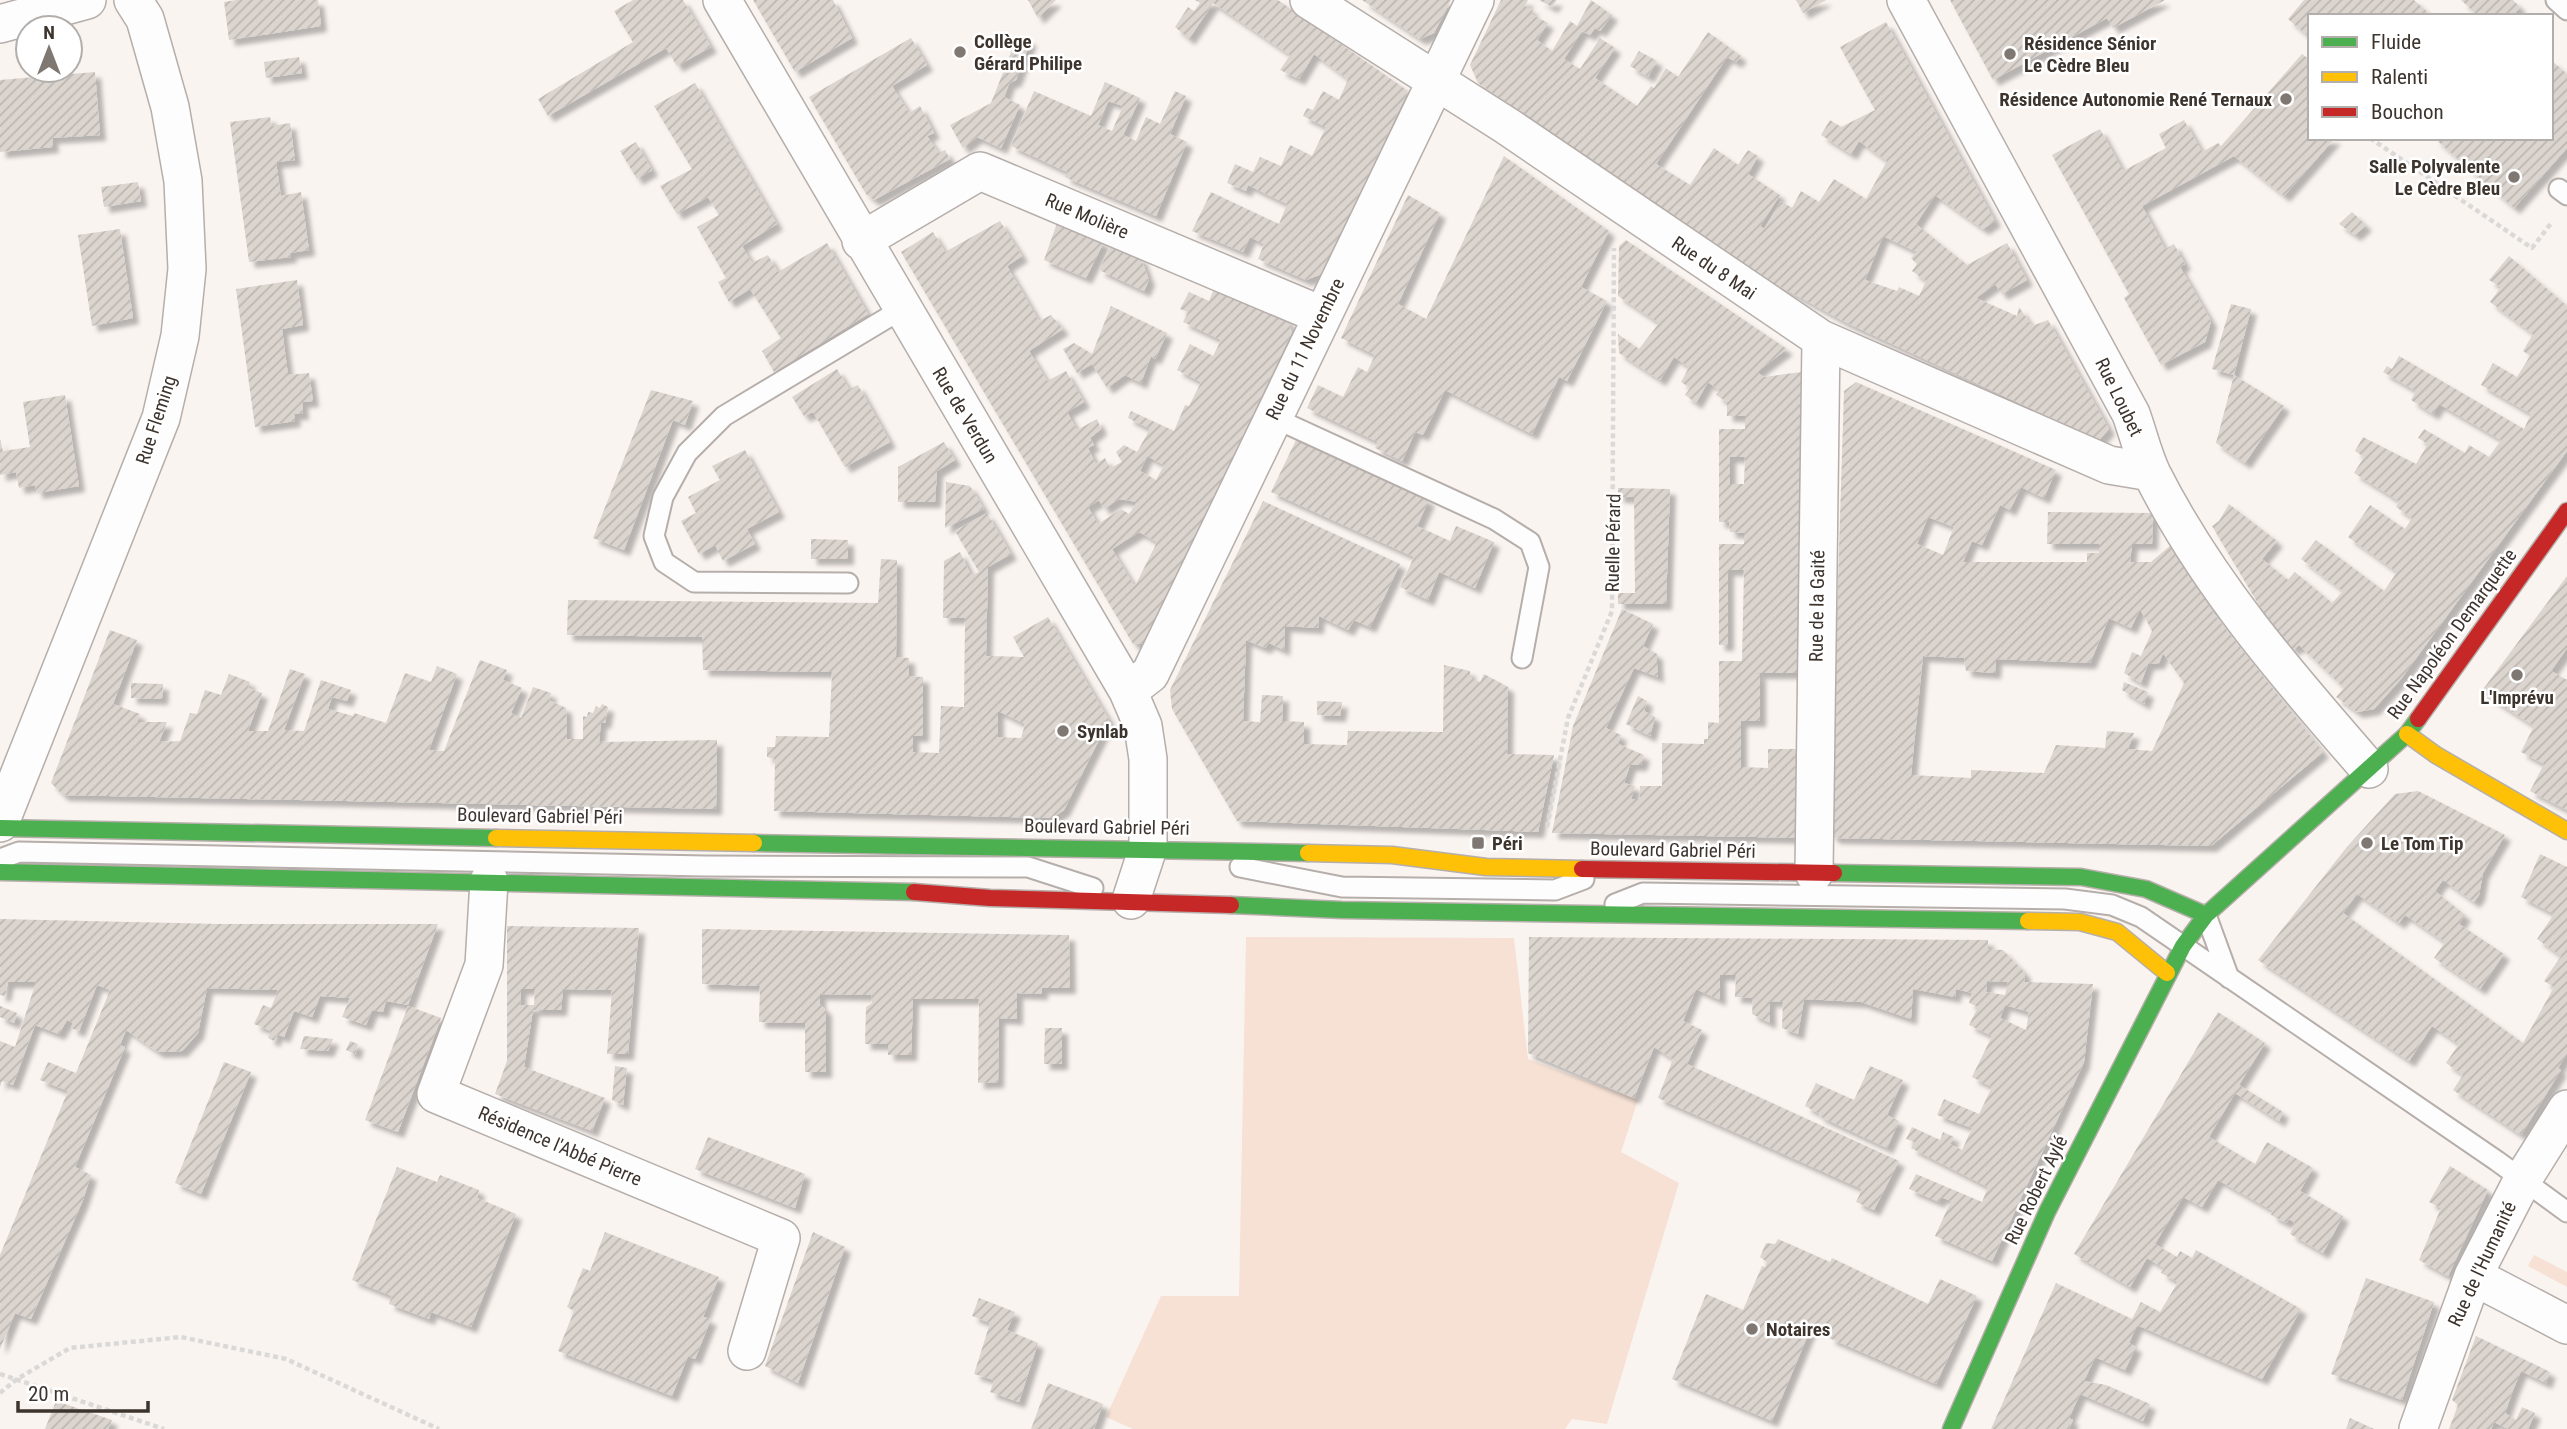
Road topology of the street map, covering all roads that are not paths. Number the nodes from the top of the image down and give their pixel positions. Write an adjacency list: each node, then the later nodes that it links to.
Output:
1 (87, 0): 9 (street)
2 (133, 0): 23 (street, Rue Fleming)
3 (722, 0): 11 (street, Rue de Verdun)
4 (1309, 0): 10 (street, Rue du 8 Mai)
5 (1475, 0): 10 (street, Rue du 11 Novembre)
6 (1906, 0): 16 (street, Rue Loubet)
7 (2556, 0): 8 (lane)
8 (2567, 10)
9 (0, 24)
10 (1436, 82): 13 (street, Rue du 11 Novembre); 14 (street, Rue du 8 Mai)
11 (861, 241): 12 (street, Rue de Verdun); 13 (street, Rue Molière)
12 (902, 310): 18 (lane); 20 (street, Rue de Verdun)
13 (1321, 315): 15 (street, Rue du 11 Novembre)
14 (1821, 339): 16 (street, Rue du 8 Mai); 29 (street, Rue de la Gaité)
15 (1272, 417): 19 (lane); 20 (street, Rue du 11 Novembre)
16 (2151, 472): 22 (street, Rue Loubet)
17 (2567, 511): 21 (main road, Rue Napoléon Demarquette)
18 (848, 583)
19 (1522, 658)
20 (1128, 691): 25 (street, Rue de Verdun)
21 (2407, 734): 22 (main road, Rue Napoléon Demarquette); 24 (main road)
22 (2368, 769): 33 (main road, Rue Napoléon Demarquette)
23 (0, 825): 25 (main road, Boulevard Gabriel Péri)
24 (2567, 831)
25 (1148, 848): 27 (main road, Boulevard Gabriel Péri); 27 (lane); 31 (street, Rue de Verdun)
26 (0, 859): 31 (lane)
27 (1608, 869): 29 (main road, Boulevard Gabriel Péri)
28 (0, 872): 30 (main road)
29 (1814, 873): 33 (main road, Boulevard Gabriel Péri)
30 (489, 881): 31 (main road); 42 (street, Résidence l'Abbé Pierre)
31 (1132, 900): 32 (main road)
32 (1588, 914): 34 (lane); 35 (main road)
33 (2206, 915): 34 (main road, Rue Napoléon Demarquette); 36 (lane)
34 (2182, 946): 35 (main road, Rue Robert Aylé); 36 (lane)
35 (2167, 973): 43 (main road, Rue Robert Aylé)
36 (2229, 978): 38 (lane)
37 (2567, 1109): 38 (street, Rue de l'Humanité)
38 (2523, 1179): 39 (lane); 40 (street, Rue de l'Humanité)
39 (2567, 1212)
40 (2473, 1276): 41 (street); 44 (street, Rue de l'Humanité)
41 (2567, 1325)
42 (747, 1350)
43 (1951, 1429)
44 (2418, 1429)

